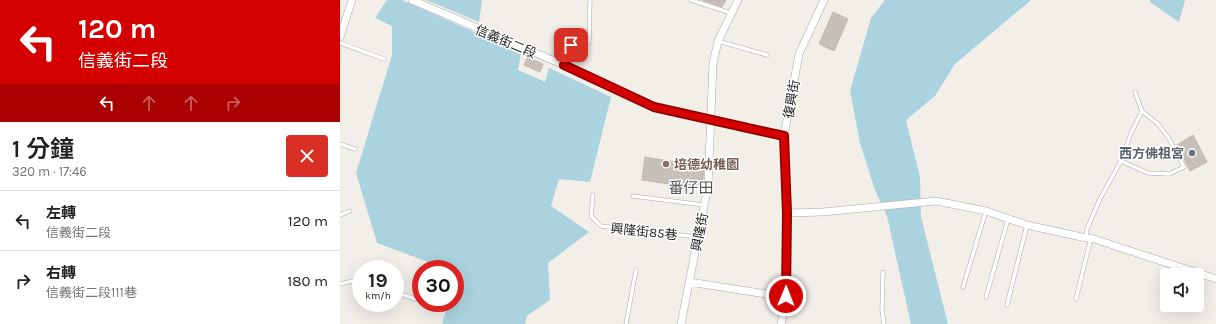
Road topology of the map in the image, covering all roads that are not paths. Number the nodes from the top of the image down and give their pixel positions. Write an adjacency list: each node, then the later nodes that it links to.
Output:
1 (352, 0): 8 (street)
2 (412, 0): 13 (street, 信義街二段)
3 (590, 0): 13 (lane)
4 (691, 0): 7 (lane)
5 (738, 0): 7 (street, 興隆街)
6 (824, 0): 17 (street, 復興街)
7 (732, 13): 9 (street, 興隆街)
8 (340, 37)
9 (718, 41): 11 (lane); 16 (street, 興隆街)
10 (340, 43): 12 (lane)
11 (767, 55)
12 (384, 59)
13 (564, 65): 16 (street, 信義街二段)
14 (1135, 92): 15 (lane)
15 (1142, 111): 20 (lane); 20 (lane)
16 (710, 120): 17 (street, 信義街二段); 23 (street, 興隆街)
17 (784, 136): 26 (street, 復興街)
18 (340, 144): 19 (lane)
19 (355, 148)
20 (1121, 161): 31 (lane)
21 (593, 195): 30 (lane, 興隆街85巷)
22 (633, 196): 23 (lane)
23 (704, 205): 30 (street, 興隆街)
24 (350, 211): 27 (lane)
25 (986, 211): 26 (street); 28 (street); 38 (lane)
26 (787, 213): 39 (street, 復興街)
27 (340, 215)
28 (1008, 219): 29 (street); 40 (lane)
29 (1027, 225): 31 (street); 42 (lane)
30 (698, 237): 36 (street, 興隆街)
31 (1089, 238): 34 (street); 41 (lane)
32 (636, 270): 43 (lane)
33 (883, 272): 46 (lane)
34 (1216, 279)
35 (352, 281): 37 (lane)
36 (689, 282): 39 (street); 44 (street, 興隆街)
37 (340, 284)
38 (964, 287)
39 (786, 296): 45 (street, 復興街)
40 (986, 296)
41 (1076, 299)
42 (1007, 305)
43 (626, 324)
44 (681, 324)
45 (781, 324)
46 (884, 324)

